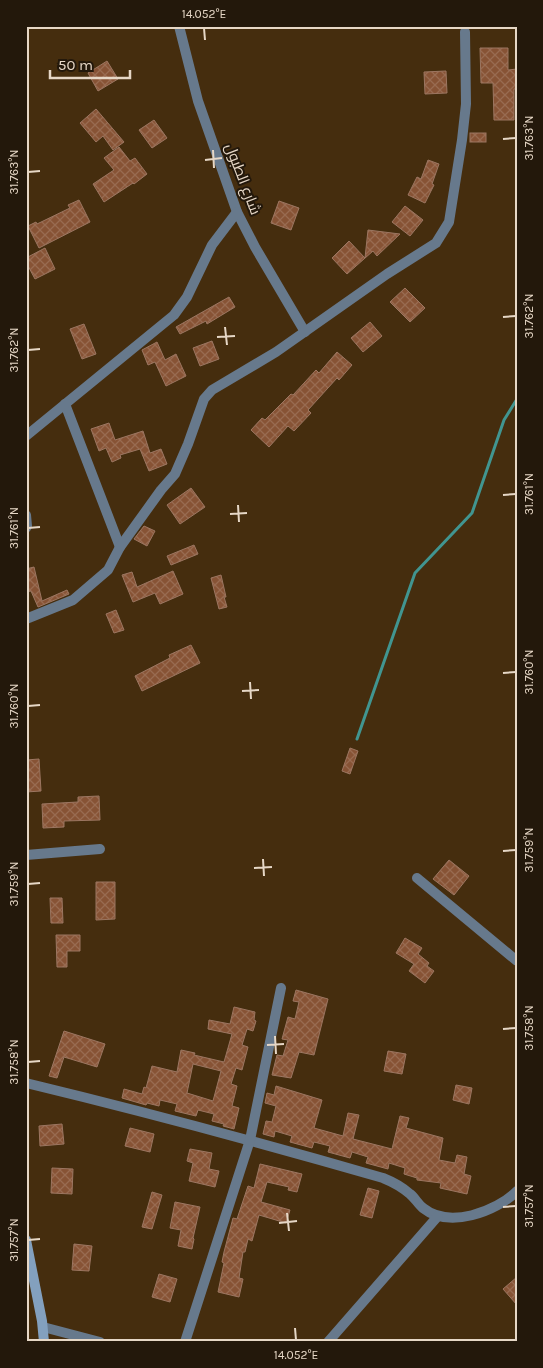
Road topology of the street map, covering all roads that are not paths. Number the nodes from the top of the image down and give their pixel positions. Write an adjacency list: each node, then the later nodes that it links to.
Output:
1 (179, 26): 3 (street, شارع الطبول)
2 (465, 32): 4 (street)
3 (237, 212): 4 (street, شارع الطبول); 5 (street)
4 (305, 332): 9 (street)
5 (65, 404): 6 (street); 9 (street)
6 (26, 436)
7 (26, 515): 8 (street)
8 (26, 528)
9 (120, 547): 10 (street)
10 (26, 619)
11 (100, 849): 12 (street)
12 (26, 855)
13 (417, 878): 14 (street)
14 (517, 961)
15 (281, 988): 17 (street)
16 (26, 1083): 17 (street)
17 (250, 1140): 19 (street); 24 (street)
18 (517, 1191): 19 (street)
19 (438, 1216): 25 (street)
20 (26, 1240): 21 (street)
21 (43, 1327): 22 (street); 23 (street)
22 (44, 1342)
23 (100, 1342)
24 (185, 1342)
25 (328, 1342)

